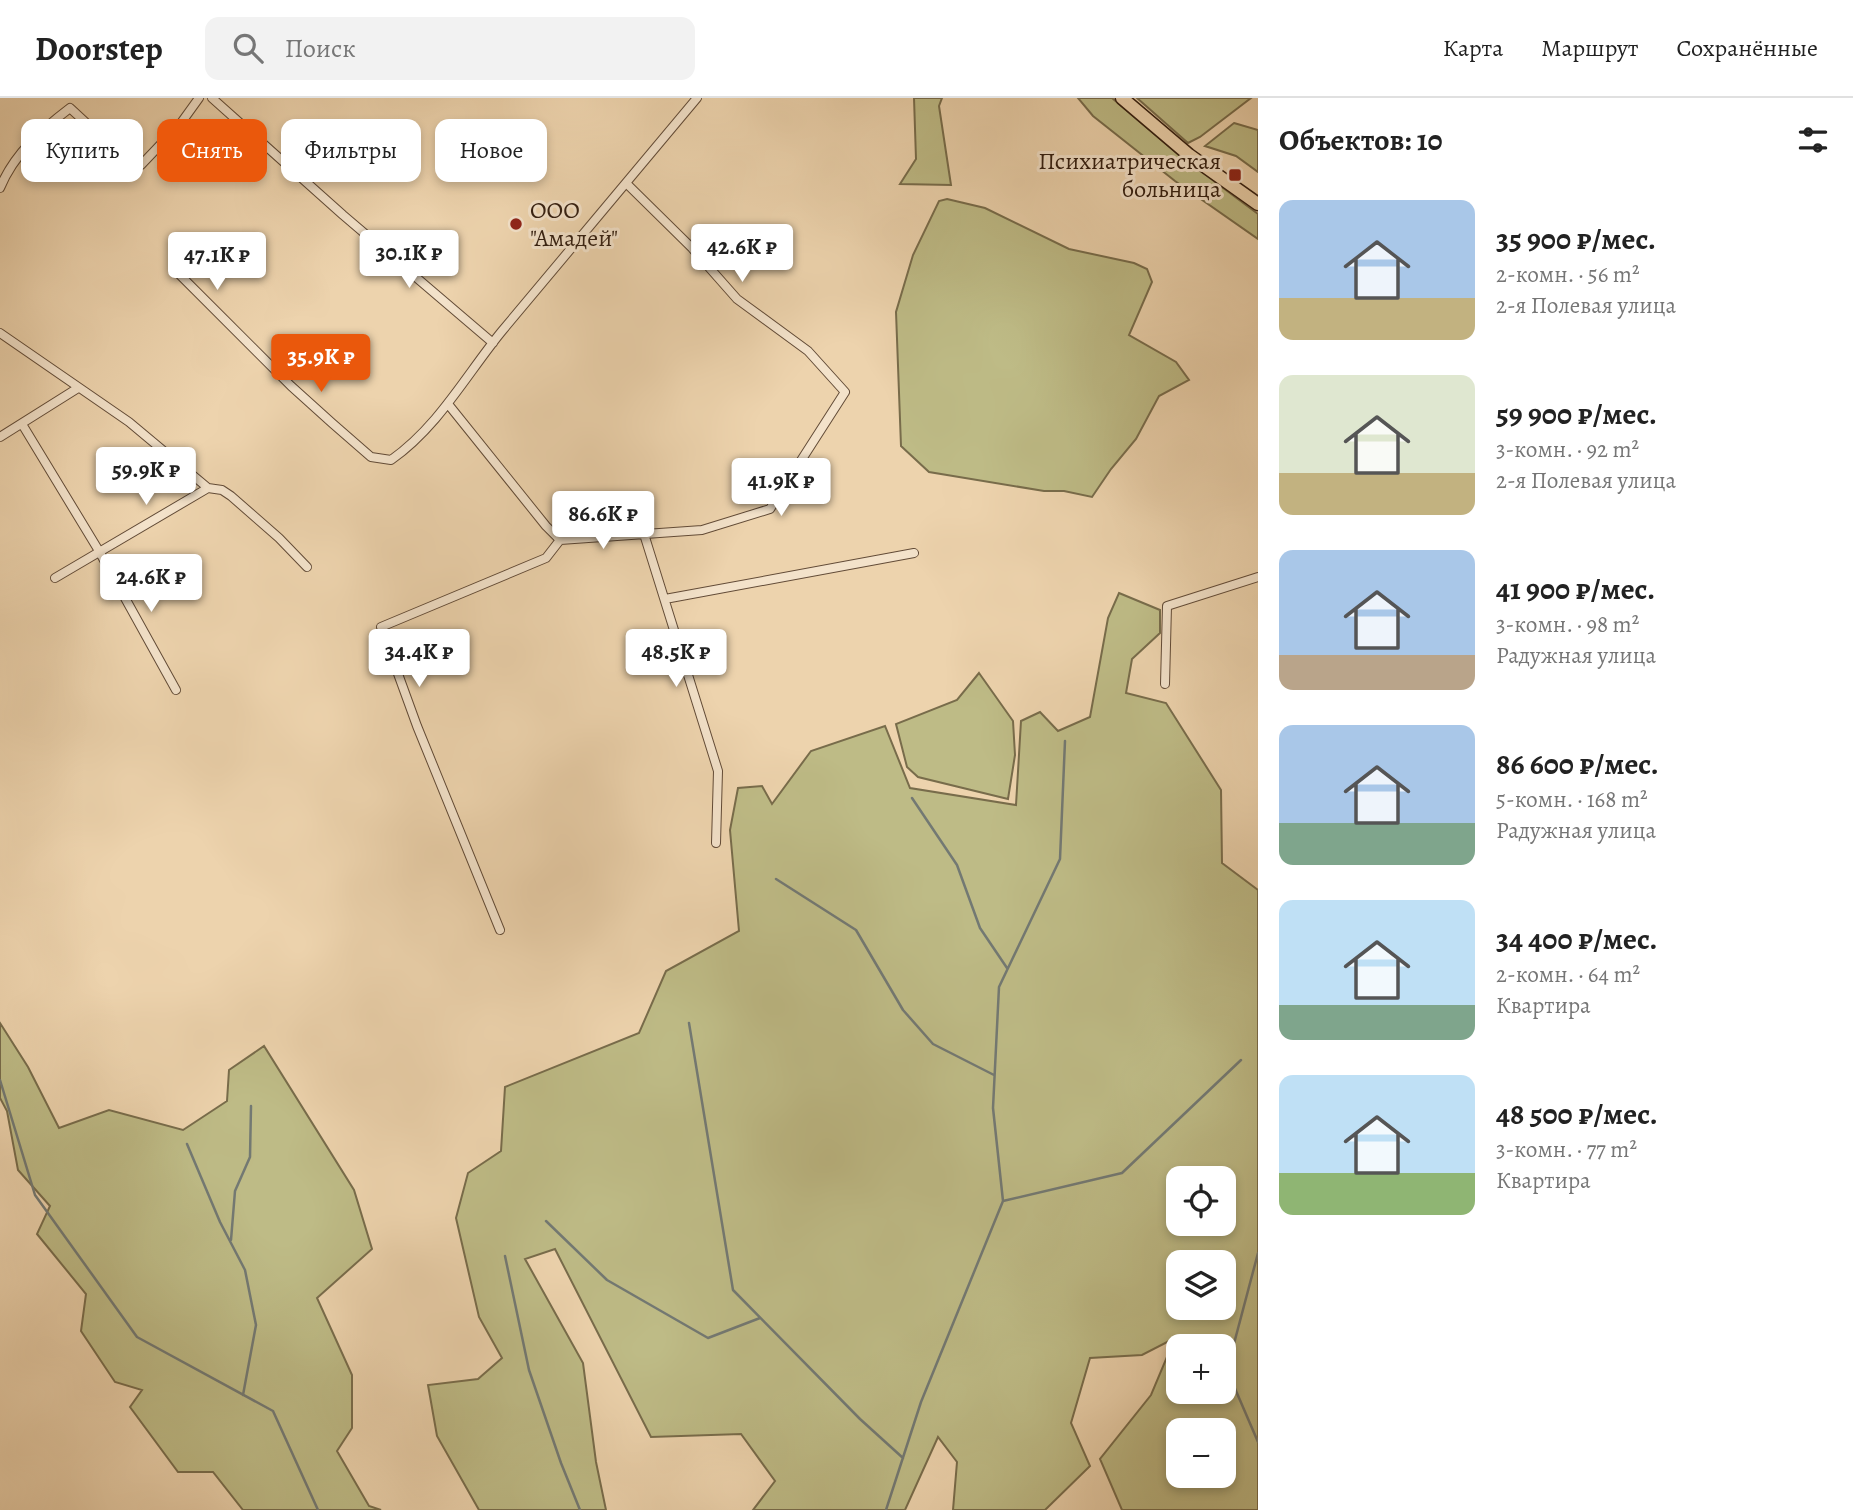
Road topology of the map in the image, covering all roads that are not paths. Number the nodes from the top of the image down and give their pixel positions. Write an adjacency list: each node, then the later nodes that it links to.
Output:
1 (199, 98): 6 (street)
2 (212, 98): 10 (street)
3 (697, 98): 5 (street)
4 (1122, 98): 7 (main road)
5 (627, 184): 10 (street); 16 (street)
6 (0, 188)
7 (1258, 204)
8 (173, 268): 12 (street)
9 (0, 333): 11 (street)
10 (493, 342): 12 (street)
11 (78, 388): 13 (street); 15 (street)
12 (448, 404): 17 (street)
13 (22, 424): 14 (street); 18 (street)
14 (0, 437)
15 (208, 488): 18 (street); 20 (street)
16 (644, 534): 17 (street); 23 (street)
17 (559, 540): 27 (street)
18 (99, 551): 22 (street); 25 (street)
19 (914, 553): 23 (street)
20 (307, 567)
21 (1258, 577): 24 (street)
22 (55, 578)
23 (664, 599): 26 (street)
24 (1165, 684)
25 (176, 690)
26 (716, 843)
27 (500, 930)

